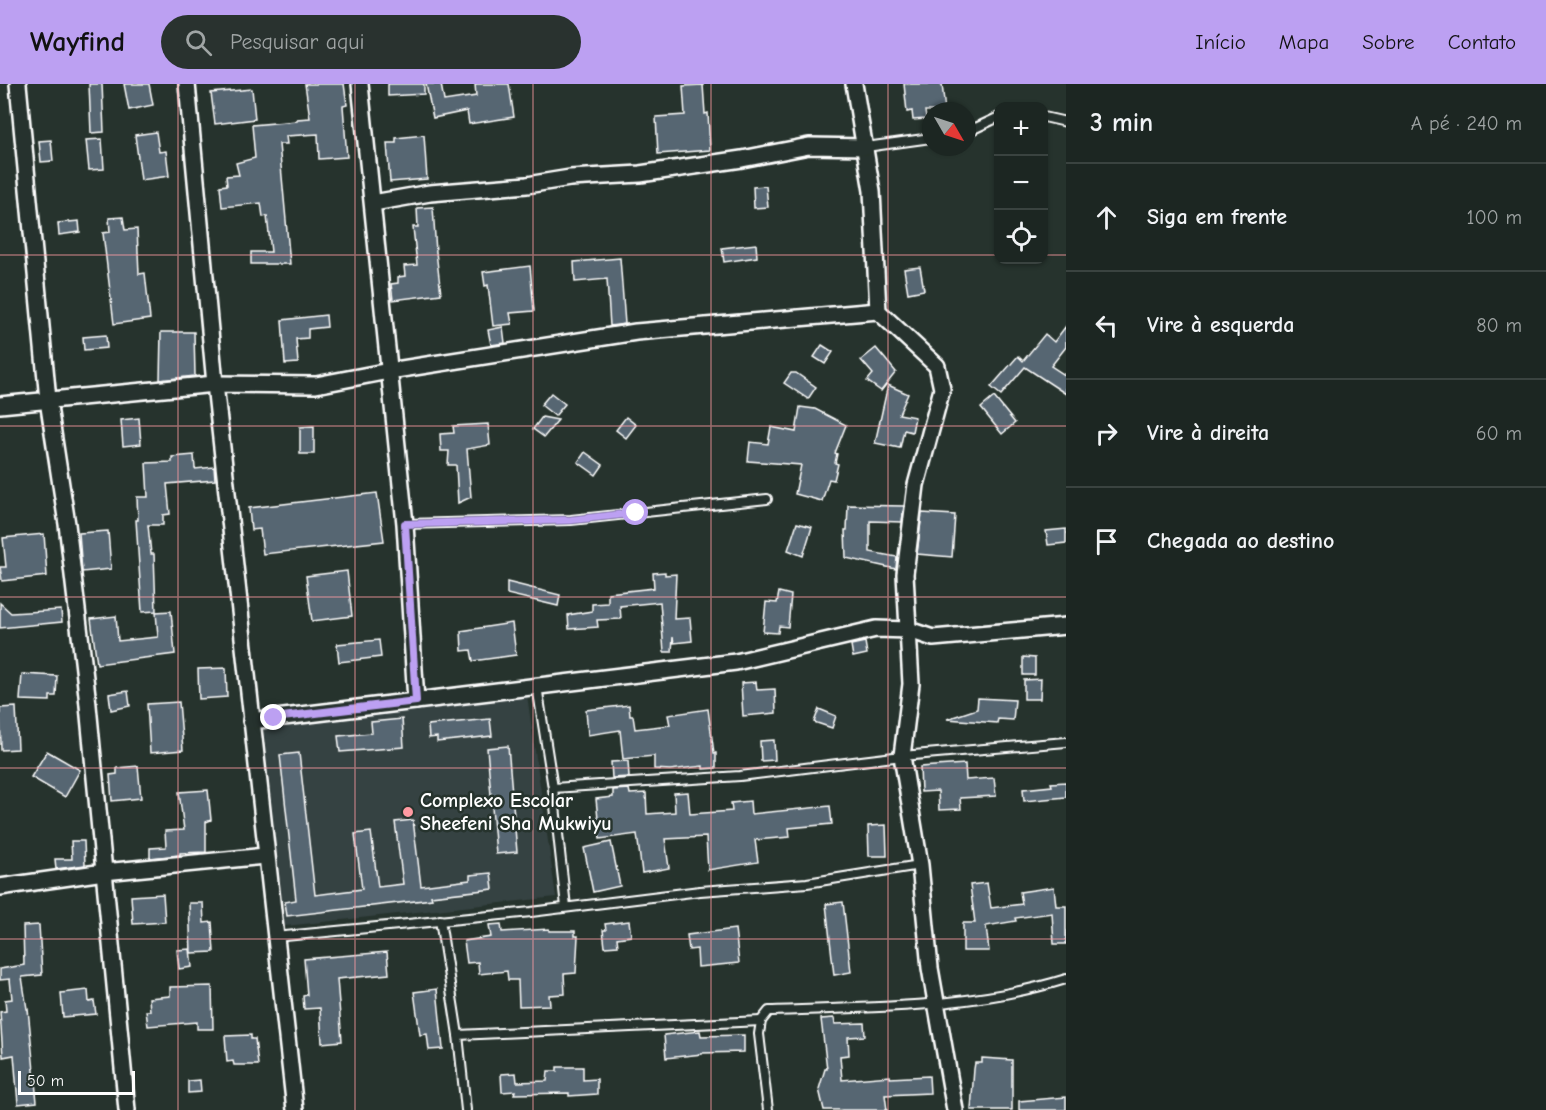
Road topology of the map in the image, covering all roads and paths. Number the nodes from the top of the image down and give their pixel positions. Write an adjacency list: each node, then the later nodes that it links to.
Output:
1 (18, 84): 15 (street)
2 (187, 84): 14 (street)
3 (360, 84): 11 (street)
4 (854, 84): 10 (street)
5 (1048, 118): 7 (lane)
6 (994, 119): 8 (lane)
7 (1066, 122)
8 (976, 128)
9 (922, 139): 10 (lane)
10 (866, 147): 11 (street); 12 (street)
11 (373, 202): 13 (street)
12 (878, 311): 13 (street); 20 (street)
13 (389, 371): 14 (street); 18 (street)
14 (215, 384): 15 (street); 23 (street)
15 (48, 400): 16 (street); 29 (street)
16 (0, 405)
17 (767, 499): 18 (lane)
18 (405, 524): 22 (street)
19 (1066, 626): 20 (street)
20 (909, 630): 21 (street); 25 (street)
21 (537, 686): 22 (street); 26 (lane)
22 (416, 701): 23 (street)
23 (251, 721): 27 (street)
24 (1066, 742): 25 (lane)
25 (902, 756): 26 (lane); 28 (street)
26 (553, 788): 31 (lane)
27 (266, 856): 29 (street); 33 (street)
28 (920, 865): 31 (lane); 35 (street)
29 (105, 872): 30 (street); 38 (street)
30 (0, 887)
31 (566, 907): 32 (lane)
32 (440, 920): 33 (lane); 37 (lane)
33 (275, 938): 39 (street)
34 (1066, 979): 35 (lane)
35 (937, 1004): 36 (lane); 42 (street)
36 (760, 1021): 37 (lane); 41 (lane)
37 (458, 1035): 40 (lane)
38 (127, 1110)
39 (295, 1110)
40 (466, 1110)
41 (768, 1110)
42 (955, 1110)

